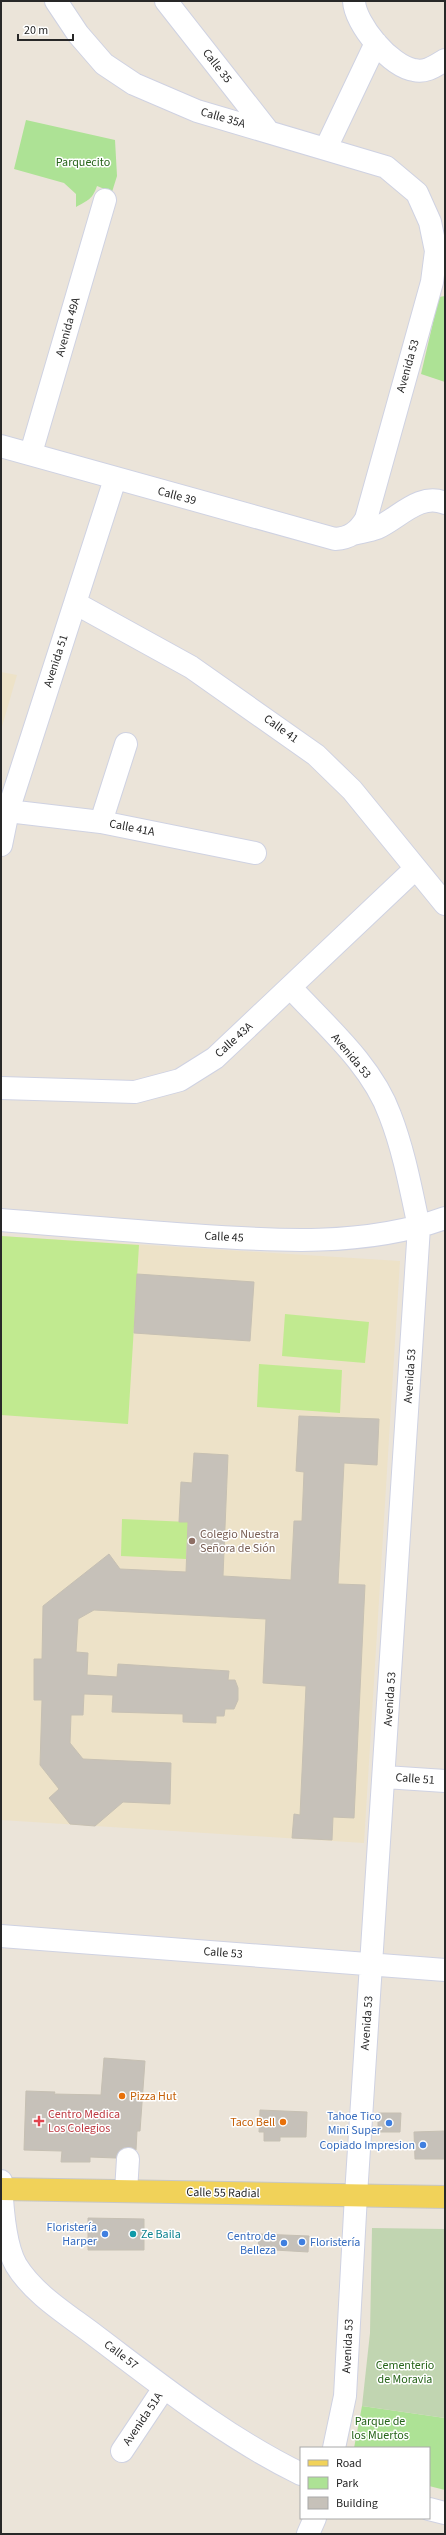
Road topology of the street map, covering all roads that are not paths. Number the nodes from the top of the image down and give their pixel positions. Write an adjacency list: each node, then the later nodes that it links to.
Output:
1 (56, 1): 6 (street, Calle 35A)
2 (166, 1): 6 (street, Calle 35)
3 (354, 1): 4 (street)
4 (376, 43): 5 (street); 7 (street)
5 (445, 60)
6 (268, 131): 7 (street, Calle 35A)
7 (326, 148): 8 (street, Calle 35A)
8 (417, 193): 14 (street, Avenida 53)
9 (105, 200): 11 (street, Avenida 49A)
10 (1, 446): 11 (street, Calle 39)
11 (32, 453): 12 (street, Calle 39)
12 (115, 479): 14 (street, Calle 39); 15 (street, Avenida 51)
13 (445, 503): 14 (street, Calle 39)
14 (353, 534)
15 (75, 603): 17 (street, Avenida 51); 21 (street, Calle 41)
16 (126, 744): 18 (street)
17 (8, 811): 18 (street, Calle 41A); 19 (street, Avenida 51)
18 (101, 822): 20 (street, Calle 41A)
19 (1, 844)
20 (255, 853)
21 (415, 869): 22 (street, Calle 41); 23 (street, Calle 43A)
22 (445, 904)
23 (291, 988): 24 (street, Calle 43A); 27 (street, Avenida 53)
24 (1, 1088)
25 (445, 1218): 27 (street, Calle 45)
26 (1, 1220): 27 (street, Calle 45)
27 (419, 1227): 28 (street, Avenida 53)
28 (385, 1776): 29 (street, Calle 51); 31 (street, Avenida 53)
29 (445, 1781)
30 (1, 1936): 31 (street, Calle 53)
31 (370, 1965): 32 (street, Calle 53); 37 (street, Avenida 53)
32 (445, 1970)
33 (128, 2158): 36 (street)
34 (1, 2181): 35 (street)
35 (1, 2189): 36 (main road, Calle 55 Radial); 39 (street, Calle 57)
36 (126, 2191): 37 (main road, Calle 55 Radial)
37 (356, 2195): 38 (main road, Calle 55 Radial); 40 (street, Avenida 53)
38 (445, 2197)
39 (164, 2388): 41 (street, Avenida 51A); 42 (street, Calle 57)
40 (334, 2447)
41 (122, 2451)
42 (300, 2473)
43 (430, 2509): 44 (street)
44 (445, 2513)
45 (315, 2519): 46 (street)
46 (308, 2534)

